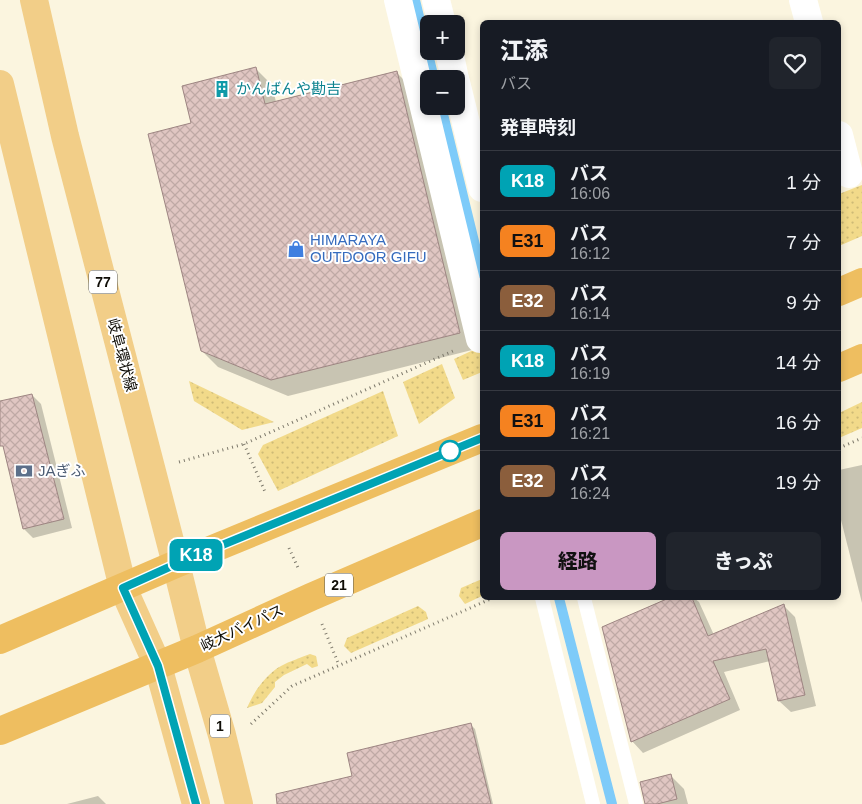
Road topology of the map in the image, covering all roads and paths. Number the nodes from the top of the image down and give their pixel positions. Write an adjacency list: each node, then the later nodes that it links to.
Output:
1 (34, 0): 21 (main road, 岐阜環状線 / 77)
2 (398, 0): 14 (street)
3 (436, 0): 5 (street)
4 (803, 0): 6 (street)
5 (440, 15)
6 (808, 20)
7 (0, 84): 25 (main road)
8 (464, 115): 11 (street)
9 (841, 143): 10 (street)
10 (849, 174)
11 (480, 180)
12 (862, 282): 13 (highway)
13 (841, 291)
14 (480, 339): 19 (path)
15 (862, 358): 16 (highway)
16 (841, 367)
17 (862, 438): 20 (path)
18 (480, 439): 22 (highway)
19 (244, 444): 21 (path); 22 (path)
20 (841, 447)
21 (152, 469): 24 (main road, 岐阜環状線 / 77)
22 (278, 522): 24 (highway); 26 (path)
23 (480, 524): 26 (highway, 岐大バイパス / 21)
24 (176, 564): 25 (highway); 31 (main road, 77)
25 (123, 588): 30 (highway); 33 (main road)
26 (311, 597): 31 (highway, 岐大バイパス / 21); 32 (path)
27 (489, 600): 32 (path)
28 (542, 600): 38 (lane)
29 (585, 600): 39 (lane)
30 (0, 640)
31 (197, 649): 33 (highway, 岐大バイパス / 21); 35 (main road, 1)
32 (339, 665): 35 (path)
33 (158, 666): 34 (highway, 岐大バイパス / 21); 36 (main road)
34 (0, 731)
35 (222, 735): 37 (main road, 1)
36 (196, 804)
37 (239, 804)
38 (593, 804)
39 (636, 804)

